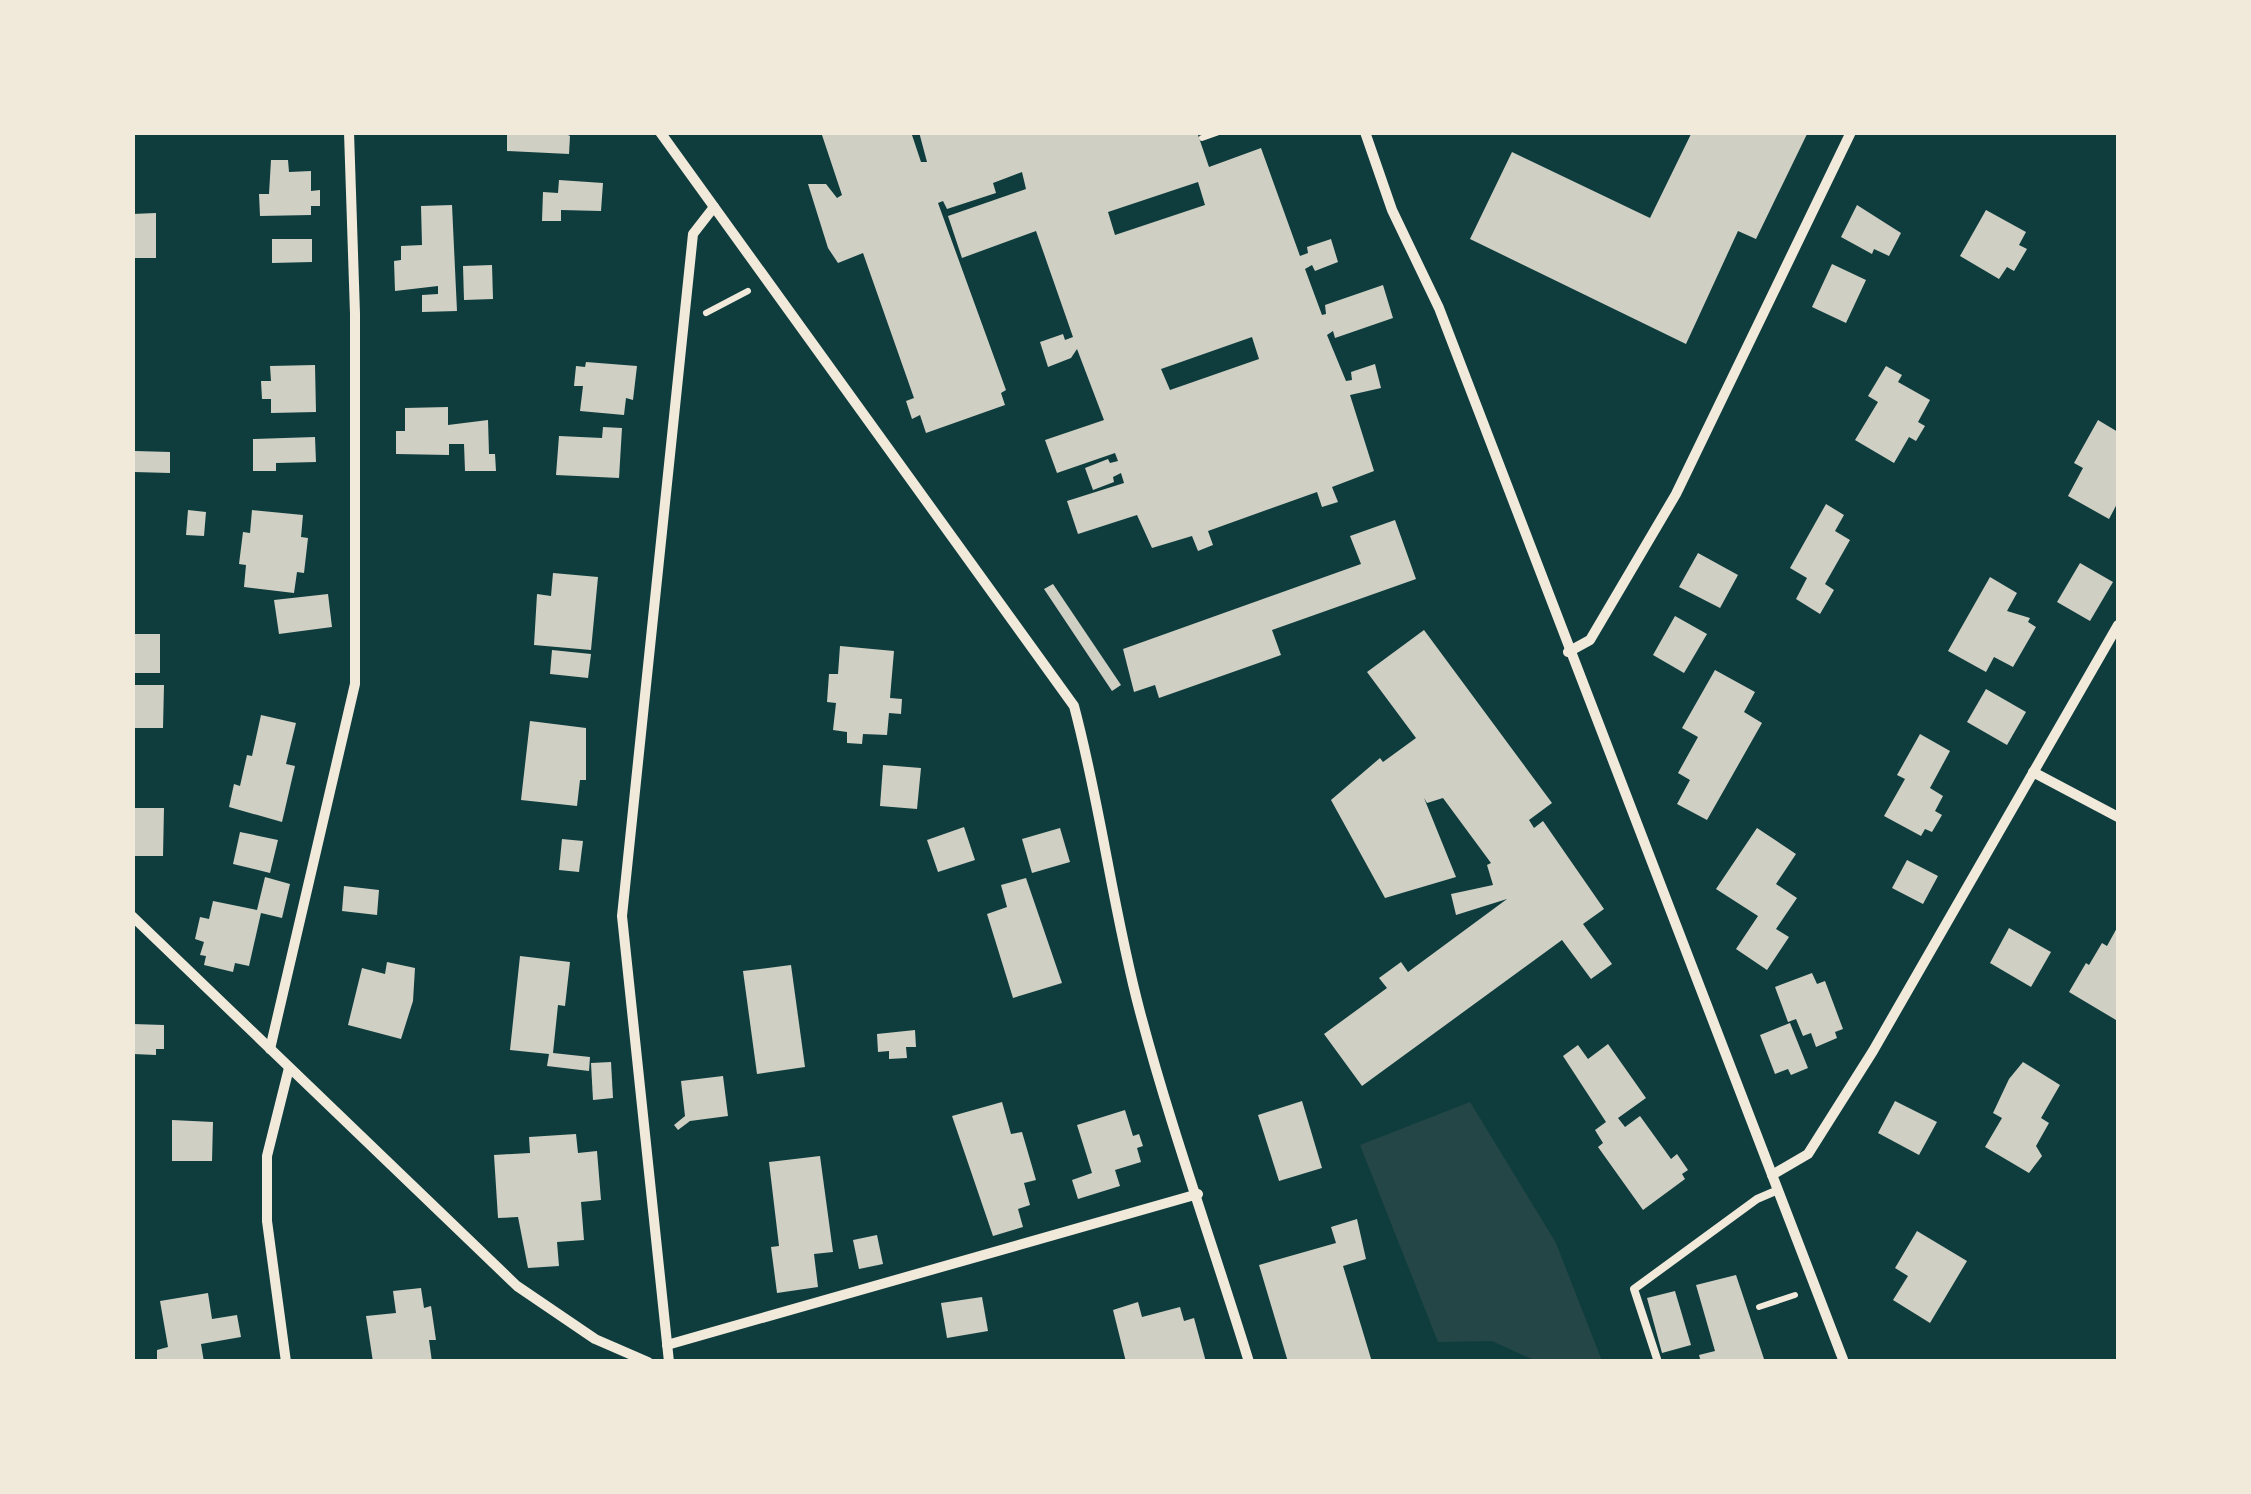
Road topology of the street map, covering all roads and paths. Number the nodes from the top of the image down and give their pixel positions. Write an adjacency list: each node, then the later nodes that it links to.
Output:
1 (349, 132): 15 (street)
2 (1219, 132): 6 (path)
3 (1365, 132): 11 (street)
4 (1851, 132): 11 (street)
5 (664, 134): 7 (street)
6 (1202, 138)
7 (714, 207): 9 (street); 19 (street)
8 (749, 290): 9 (path)
9 (681, 322): 22 (street)
10 (2118, 625): 12 (street)
11 (1568, 652): 17 (street)
12 (2033, 772): 13 (street); 17 (street)
13 (2118, 818)
14 (132, 916): 15 (street)
15 (270, 1049): 16 (street)
16 (289, 1068): 23 (street); 24 (street)
17 (1772, 1175): 18 (street)
18 (1778, 1190): 27 (lane); 28 (street)
19 (1198, 1194): 22 (street); 26 (street)
20 (1795, 1295): 21 (path)
21 (1759, 1307)
22 (667, 1345): 25 (street)
23 (286, 1362)
24 (648, 1362)
25 (669, 1362)
26 (1248, 1362)
27 (1658, 1362)
28 (1844, 1362)

